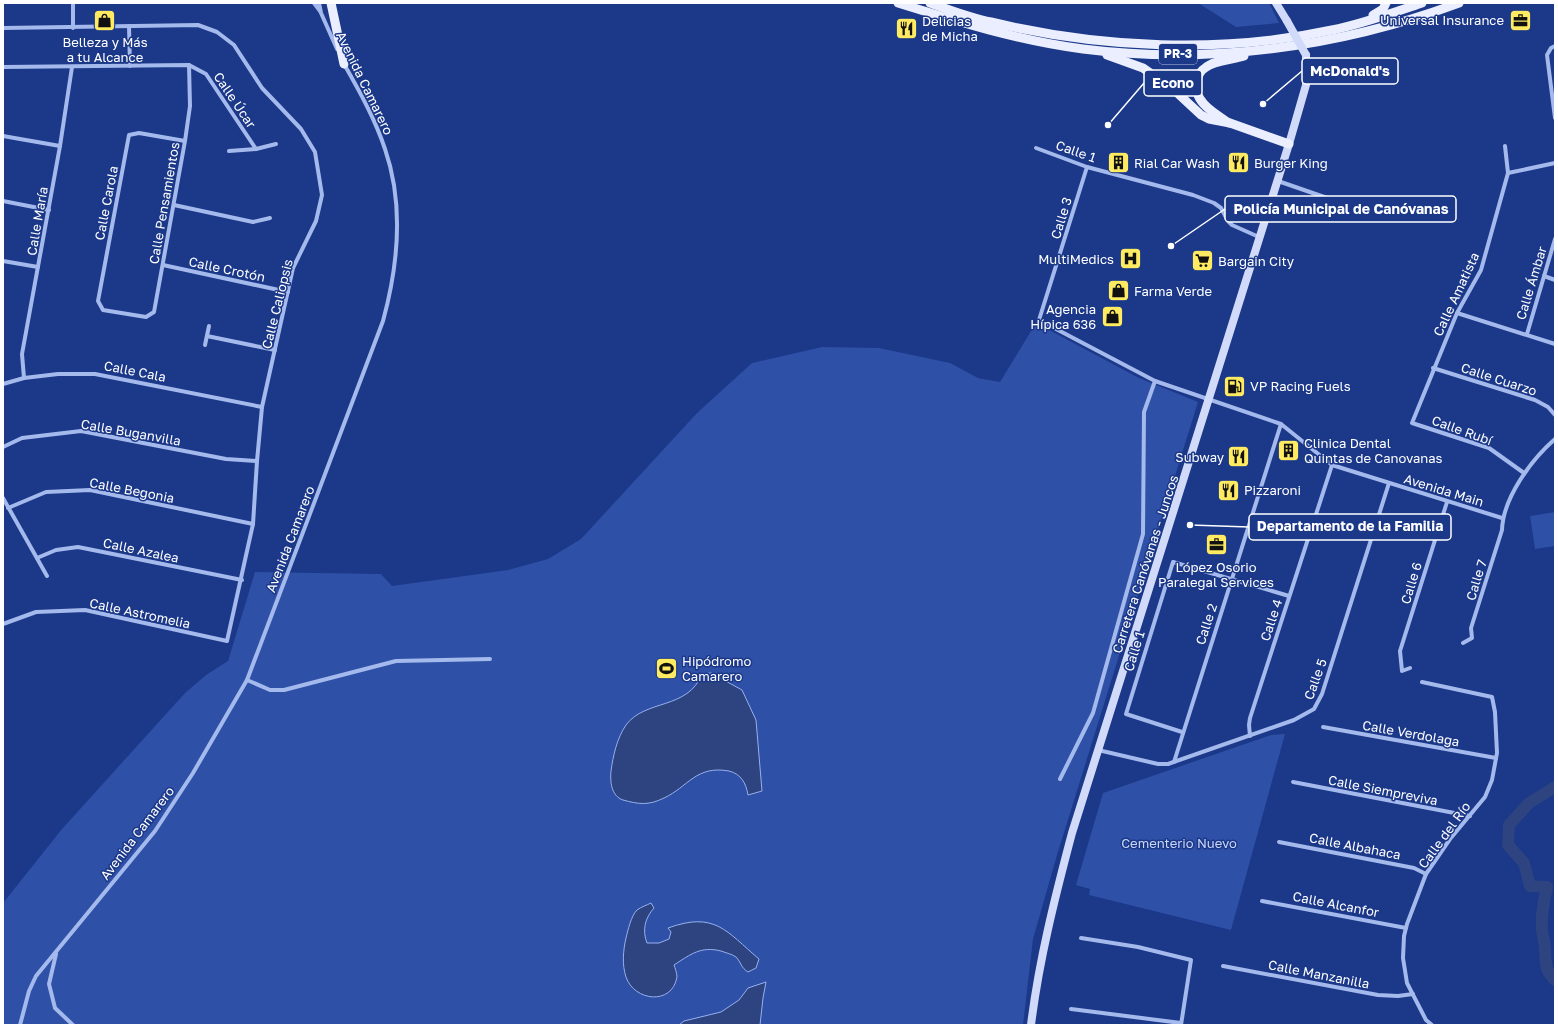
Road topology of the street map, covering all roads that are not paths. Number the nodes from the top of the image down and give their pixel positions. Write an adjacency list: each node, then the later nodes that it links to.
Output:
1 (73, 3): 15 (street)
2 (314, 3): 11 (street, Avenida Camarero)
3 (319, 3): 11 (street, Avenida Camarero)
4 (331, 3): 19 (main road)
5 (898, 3): 17 (main road, PR-3)
6 (930, 3): 12 (main road, PR-3)
7 (1276, 3): 30 (main road, Carretera Canóvanas - Juncos, bridge)
8 (1386, 3): 12 (main road)
9 (1422, 3): 12 (main road, PR-3)
10 (1459, 3): 18 (main road, PR-3)
11 (321, 13): 19 (street, Avenida Camarero)
12 (1366, 21)
13 (129, 26): 15 (street, Calle Caliopsis); 21 (street); 52 (street, Calle Caliopsis)
14 (3, 28): 15 (street, Calle Caliopsis)
15 (73, 28)
16 (1555, 46): 24 (street)
17 (1084, 49): 18 (main road, PR-3); 26 (main road)
18 (1253, 52): 26 (main road)
19 (344, 64): 92 (street, Avenida Camarero)
20 (189, 65): 21 (street, Calle Úcar); 28 (street, Calle Pensamientos); 33 (street, Calle Úcar)
21 (130, 66): 23 (street, Calle Úcar)
22 (3, 67): 23 (street, Calle Úcar)
23 (72, 67): 31 (street, Calle María)
24 (1553, 96): 25 (street)
25 (1555, 118)
26 (1230, 123): 30 (main road)
27 (3, 136): 31 (street)
28 (185, 142): 41 (street, Calle Pensamientos); 54 (street, Calle Carola)
29 (276, 144): 33 (street)
30 (1289, 144): 39 (main road, Carretera Canóvanas - Juncos)
31 (60, 146): 42 (street, Calle María)
32 (1505, 146): 38 (street, Calle Amatista)
33 (256, 148): 35 (street)
34 (1036, 148): 37 (street, Calle 1)
35 (229, 151)
36 (1555, 163): 38 (street)
37 (1087, 167): 45 (street, Calle 1); 63 (street, Calle 3)
38 (1508, 173): 53 (street, Calle Amatista)
39 (1277, 181): 43 (street); 45 (main road, Carretera Canóvanas - Juncos)
40 (3, 201): 42 (street)
41 (174, 205): 44 (street); 48 (street, Calle Pensamientos)
42 (49, 210): 49 (street, Calle María)
43 (1382, 217)
44 (270, 218)
45 (1259, 236): 65 (main road, Carretera Canóvanas - Juncos)
46 (1555, 239): 50 (street, Calle Ámbar)
47 (3, 261): 49 (street)
48 (163, 265): 52 (street, Calle Crotón); 54 (street, Calle Pensamientos)
49 (38, 267): 62 (street, Calle María)
50 (1544, 276): 51 (street); 56 (street, Calle Ámbar)
51 (1555, 280)
52 (288, 292): 60 (street, Calle Caliopsis)
53 (1457, 313): 56 (street); 61 (street, Calle Amatista)
54 (123, 314)
55 (209, 326): 57 (street)
56 (1527, 334): 58 (street)
57 (207, 336): 59 (street); 60 (street)
58 (1555, 344)
59 (205, 345)
60 (275, 350): 66 (street, Calle Caliopsis)
61 (1433, 368): 67 (street, Calle Cuarzo); 68 (street, Calle Amatista)
62 (24, 378): 64 (street, Calle Cala); 66 (street, Calle Cala)
63 (1155, 381): 65 (street); 100 (street)
64 (3, 384)
65 (1209, 399): 69 (street, Avenida Main); 97 (main road, Carretera Canóvanas - Juncos)
66 (262, 407): 72 (street, Calle Caliopsis)
67 (1555, 416)
68 (1412, 423): 74 (street, Calle Rubí)
69 (1282, 424): 73 (street, Avenida Main); 83 (street, Calle 2)
70 (1555, 439): 74 (street)
71 (3, 447): 72 (street, Calle Buganvilla)
72 (256, 461): 80 (street, Calle Caliopsis)
73 (1332, 465): 75 (street, Avenida Main); 85 (street, Calle 4)
74 (1524, 473): 79 (street)
75 (1389, 484): 77 (street, Avenida Main); 96 (street, Calle 5)
76 (3, 498): 78 (street)
77 (1447, 502): 79 (street, Avenida Main); 91 (street, Calle 6)
78 (8, 508): 80 (street, Calle Begonia); 81 (street)
79 (1502, 518): 89 (street, Calle 7)
80 (253, 524): 84 (street, Calle Caliopsis)
81 (37, 558): 82 (street); 84 (street, Calle Azalea)
82 (47, 576)
83 (1231, 578): 85 (street, Calle 1); 95 (street, Calle 2); 95 (street, Calle 1)
84 (242, 580): 88 (street, Calle Caliopsis)
85 (1289, 596): 96 (street, Calle 4)
86 (3, 618): 87 (street)
87 (4, 624): 88 (street, Calle Astromelia)
88 (228, 641)
89 (1463, 643)
90 (490, 659): 92 (street)
91 (1410, 668)
92 (247, 680): 108 (street, Avenida Camarero)
93 (1422, 682): 98 (street, Calle del Río)
94 (1323, 727): 98 (street, Calle Verdolaga)
95 (1182, 732): 99 (street, Calle 2)
96 (1250, 736): 99 (street, Calle 5)
97 (1098, 750): 99 (street, Calle 5); 115 (main road, Carretera Canóvanas - Juncos)
98 (1496, 758): 102 (street, Calle del Río)
99 (1174, 762)
100 (1060, 779)
101 (1293, 782): 102 (street, Calle Siempreviva)
102 (1470, 816): 104 (street, Calle del Río)
103 (1279, 842): 104 (street, Calle Albahaca)
104 (1426, 874): 106 (street, Calle del Río)
105 (1262, 901): 106 (street, Calle Alcanfor)
106 (1406, 928): 110 (street, Calle del Río)
107 (1081, 938): 112 (street)
108 (56, 952): 113 (street, Avenida Camarero); 114 (street)
109 (1223, 966): 110 (street, Calle Manzanilla)
110 (1413, 994): 116 (street, Calle del Río)
111 (1071, 1009): 112 (street)
112 (1181, 1024)
113 (20, 1025)
114 (73, 1025)
115 (1031, 1025)
116 (1432, 1025)

